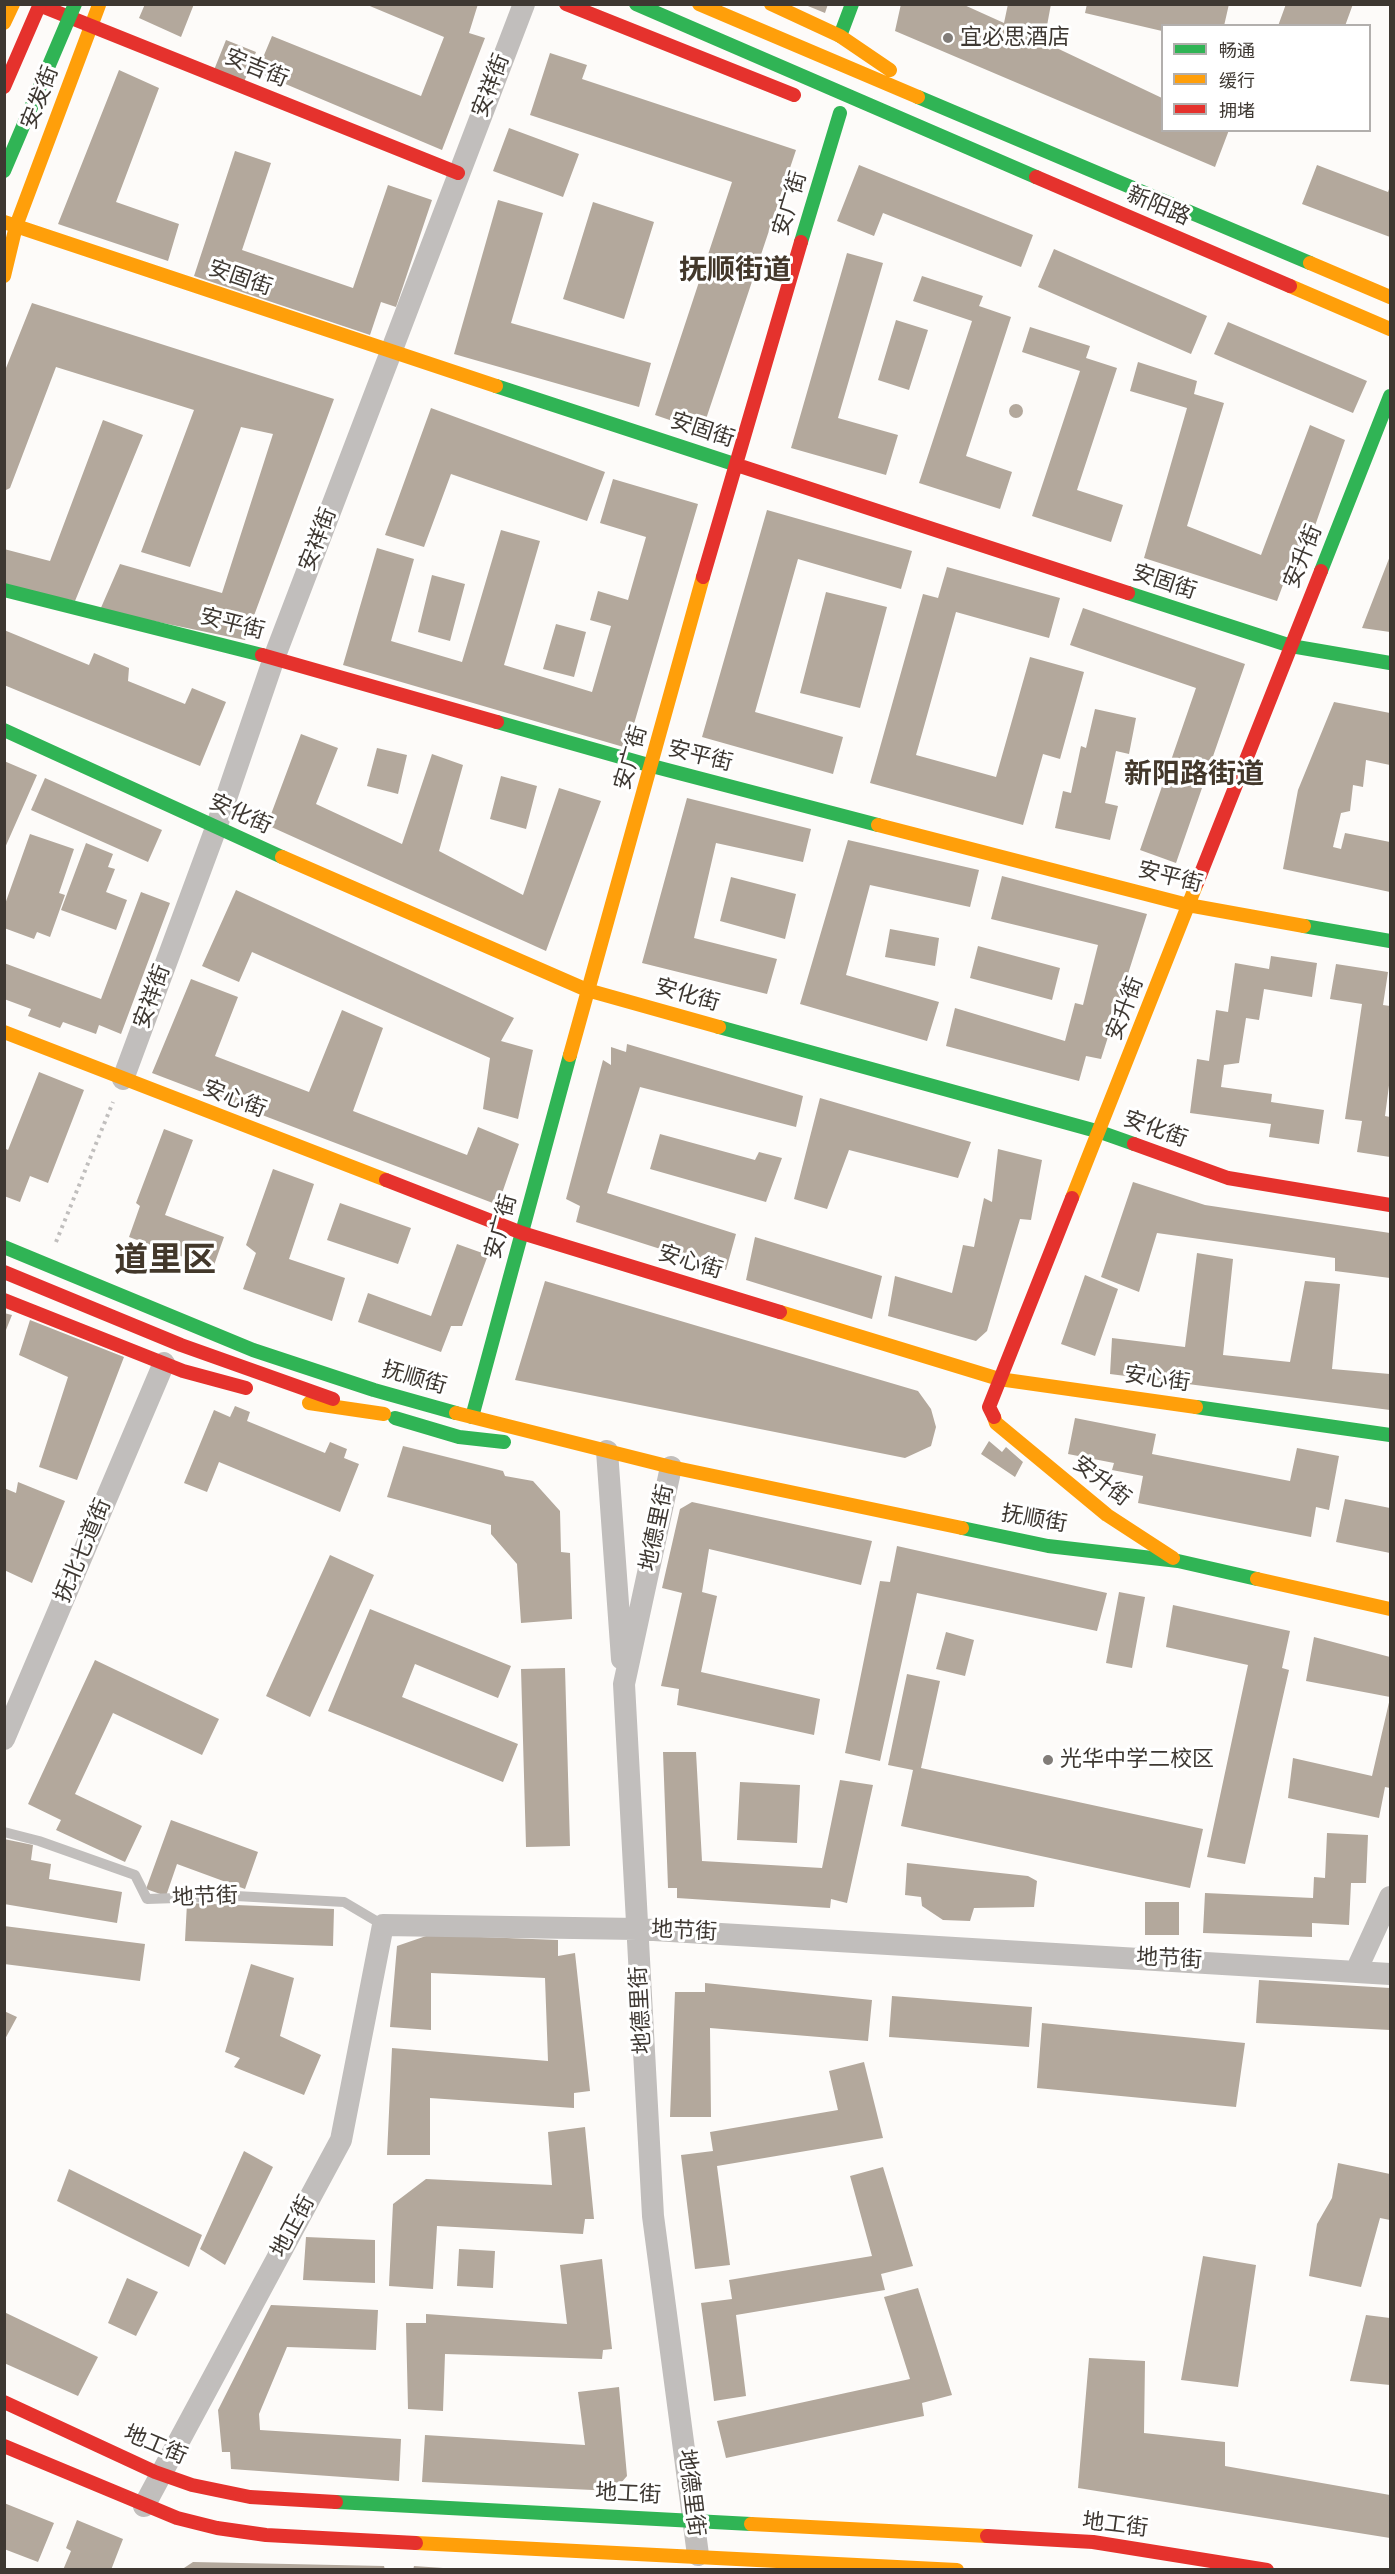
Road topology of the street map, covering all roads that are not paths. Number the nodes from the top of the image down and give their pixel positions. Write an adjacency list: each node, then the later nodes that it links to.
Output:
1 (13, 4): 11 (main road)
2 (39, 4): 12 (main road, 安吉街); 14 (main road, 安发街, bridge)
3 (75, 4): 19 (main road, 安发街, bridge)
4 (99, 4): 12 (main road, 安发街)
5 (524, 4): 20 (street, 安祥街)
6 (566, 4): 16 (main road)
7 (636, 4): 18 (main road, 新阳路)
8 (699, 4): 15 (main road, 新阳路)
9 (771, 4): 13 (main road, 新阳路)
10 (852, 4): 13 (main road)
11 (4, 23)
12 (91, 25): 20 (main road, 安吉街); 21 (main road, 安发街)
13 (840, 36): 15 (main road, 新阳路)
14 (4, 87)
15 (923, 98): 24 (main road, 新阳路)
16 (811, 102)
17 (835, 111): 18 (main road, 新阳路); 28 (main road, 安广街)
18 (909, 123): 25 (main road, 新阳路)
19 (4, 171)
20 (458, 173): 26 (street, 安祥街)
21 (10, 224): 22 (main road); 23 (main road, 安发街); 26 (main road, 安固街)
22 (4, 252)
23 (4, 276)
24 (1390, 297)
25 (1390, 329)
26 (392, 352): 28 (main road, 安固街); 31 (street, 安祥街)
27 (1390, 396): 30 (main road, 安升街)
28 (735, 465): 30 (main road, 安固街); 34 (main road, 安广街)
29 (4, 590): 31 (main road, 安平街)
30 (1291, 646): 32 (main road, 安固街); 36 (main road, 安升街)
31 (274, 658): 34 (main road, 安平街); 35 (street, 安祥街)
32 (1390, 663)
33 (4, 730): 35 (main road, 安化街)
34 (652, 766): 36 (main road, 安平街); 38 (main road, 安广街)
35 (216, 828): 38 (main road, 安化街); 40 (street, 安祥街)
36 (1188, 905): 37 (main road, 安平街); 41 (main road, 安升街)
37 (1390, 941)
38 (586, 990): 41 (main road, 安化街); 43 (main road, 安广街)
39 (4, 1032): 40 (main road, 安心街)
40 (123, 1079): 43 (main road, 安心街)
41 (1101, 1132): 42 (main road, 安化街); 48 (main road, 安升街)
42 (1390, 1205)
43 (522, 1233): 48 (main road, 安心街); 52 (main road, 安广街)
44 (4, 1247): 52 (main road, 抚顺街)
45 (4, 1272): 51 (main road, 抚顺街)
46 (4, 1300): 47 (main road)
47 (164, 1364): 49 (main road); 59 (street, 抚北七道街)
48 (999, 1379): 53 (main road, 安心街); 56 (main road, 安升街)
49 (255, 1391)
50 (296, 1401): 51 (main road, 抚顺街)
51 (384, 1414): 54 (main road, 抚顺街)
52 (472, 1417): 54 (main road, 抚顺街)
53 (1390, 1435)
54 (607, 1451): 55 (main road, 抚顺街); 58 (street)
55 (671, 1467): 56 (main road, 抚顺街); 58 (street, 地德里街)
56 (1178, 1561): 57 (main road, 抚顺街)
57 (1390, 1609)
58 (624, 1684): 63 (street, 地德里街)
59 (4, 1739)
60 (4, 1832): 62 (lane, 地节街)
61 (1390, 1897): 64 (street)
62 (383, 1925): 63 (street, 地节街); 68 (street, 地正街)
63 (637, 1929): 64 (street, 地节街); 70 (street, 地德里街)
64 (1356, 1971): 65 (street, 地节街)
65 (1390, 1974)
66 (4, 2402): 68 (main road, 地工街)
67 (4, 2446): 69 (main road)
68 (161, 2474): 69 (street, 地正街); 70 (main road, 地工街)
69 (144, 2506): 71 (main road)
70 (693, 2519): 71 (street, 地德里街); 73 (main road, 地工街)
71 (698, 2555): 72 (main road)
72 (957, 2570)
73 (1267, 2570)

